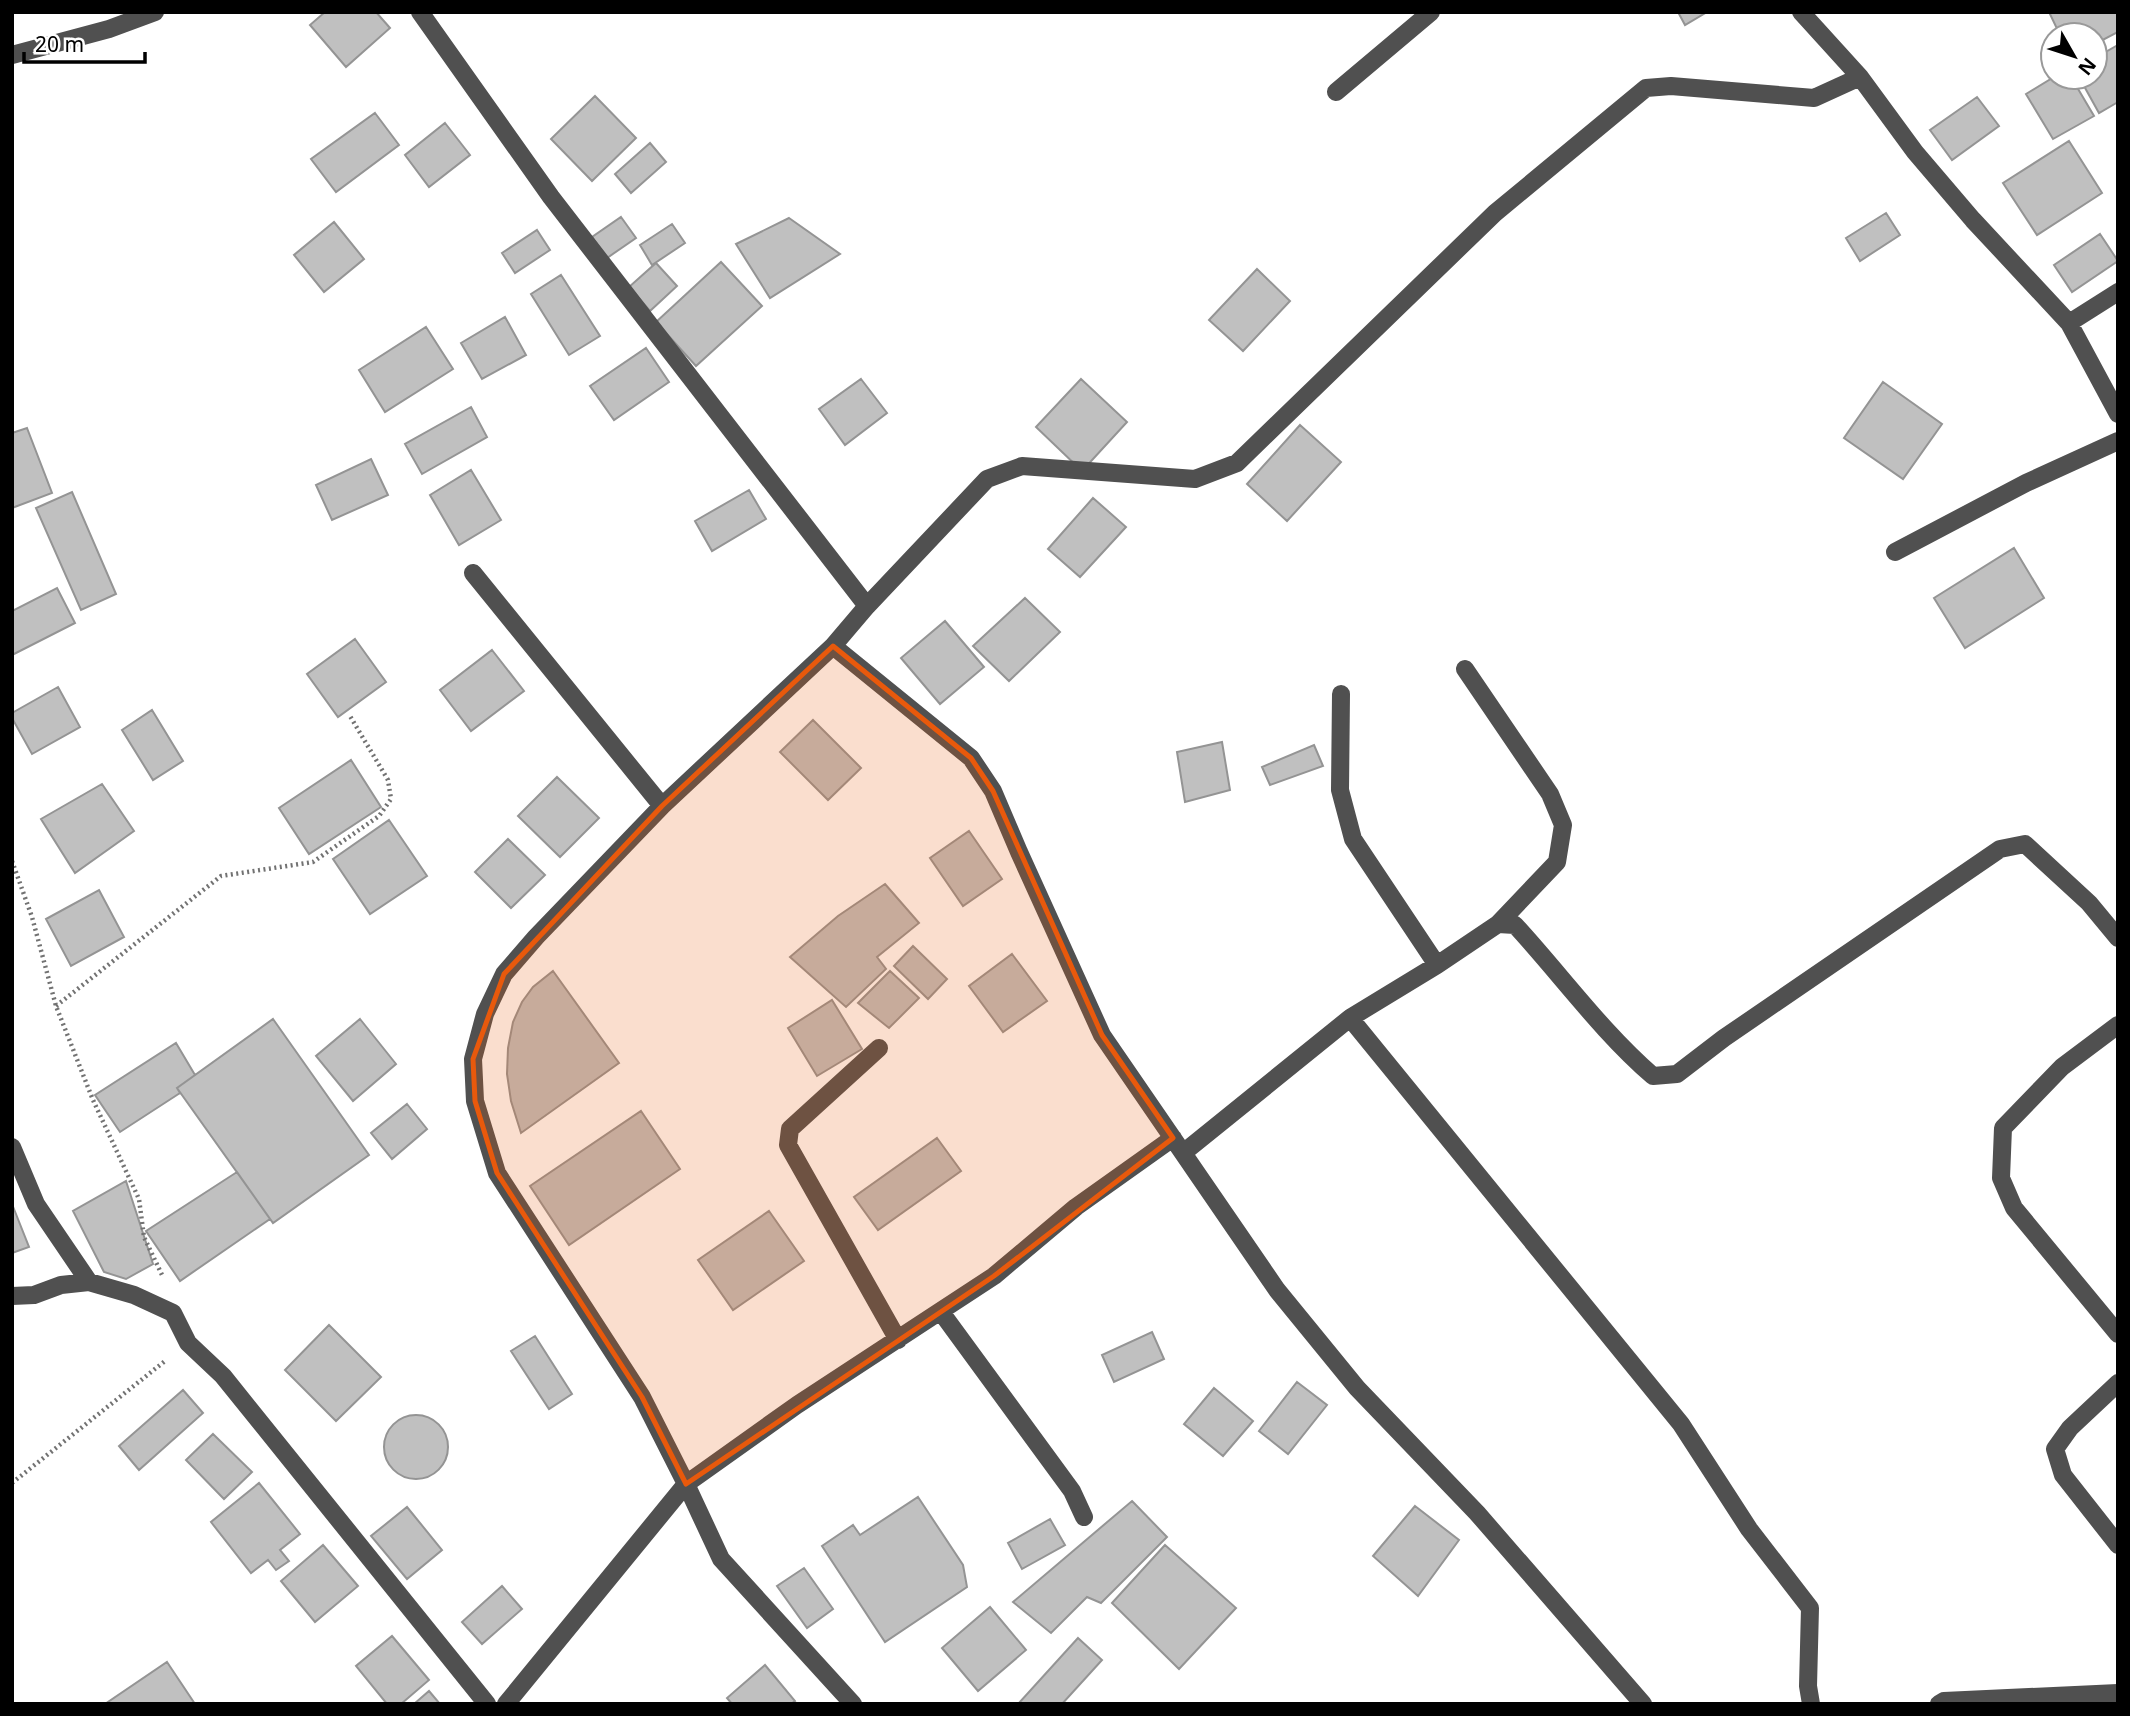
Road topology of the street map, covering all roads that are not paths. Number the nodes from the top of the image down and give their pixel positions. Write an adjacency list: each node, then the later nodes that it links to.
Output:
1 (155, 12): 5 (street)
2 (420, 12): 14 (street)
3 (1431, 12): 7 (street)
4 (1801, 12): 6 (street)
5 (12, 55)
6 (1860, 77): 9 (street); 14 (street)
7 (1336, 92)
8 (2118, 292): 9 (street)
9 (2069, 323): 10 (street)
10 (2118, 414)
11 (2118, 441): 12 (street)
12 (1895, 552)
13 (472, 573): 18 (street)
14 (867, 606): 15 (street)
15 (833, 646): 18 (street); 25 (street)
16 (1465, 669): 19 (street)
17 (1341, 694): 21 (street)
18 (662, 806): 33 (street)
19 (1498, 924): 20 (street); 21 (street)
20 (2118, 938)
21 (1437, 965): 22 (street)
22 (1350, 1018): 25 (street); 41 (street)
23 (2118, 1025): 30 (street)
24 (878, 1048): 31 (street)
25 (1178, 1145): 29 (street); 40 (street)
26 (12, 1147): 27 (street)
27 (89, 1282): 28 (street); 37 (street)
28 (12, 1296)
29 (941, 1312): 31 (street); 34 (street)
30 (2118, 1334)
31 (898, 1340): 33 (street)
32 (2118, 1383): 35 (street)
33 (686, 1484): 38 (street); 39 (street)
34 (1083, 1517)
35 (2118, 1545)
36 (2118, 1693): 42 (street)
37 (487, 1704)
38 (506, 1704)
39 (853, 1704)
40 (1643, 1704)
41 (1811, 1704)
42 (1939, 1704)

